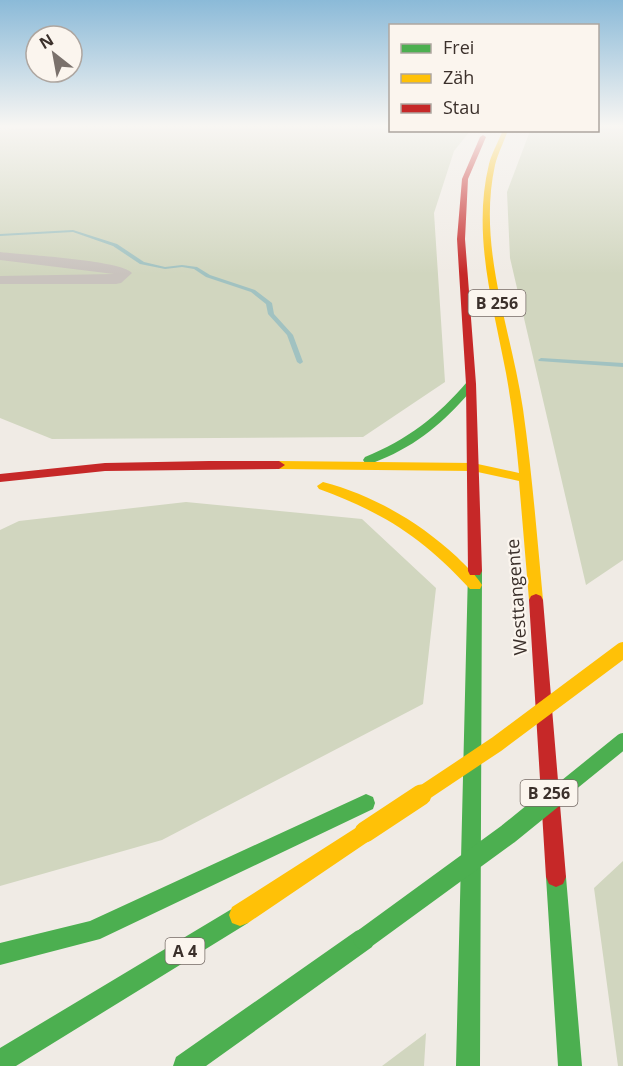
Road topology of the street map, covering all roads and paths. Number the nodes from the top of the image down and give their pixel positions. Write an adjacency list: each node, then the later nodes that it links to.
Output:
1 (467, 175): 5 (main road, Westtangente / B 256)
2 (490, 175): 9 (main road, Westtangente / B 256)
3 (0, 256): 4 (street)
4 (0, 280)
5 (471, 384): 6 (main road); 7 (main road, Westtangente / B 256)
6 (359, 464): 7 (main road); 8 (main road)
7 (473, 467): 9 (main road); 11 (main road, Westtangente / B 256)
8 (0, 478)
9 (524, 478): 11 (main road); 24 (main road, Westtangente / B 256)
10 (366, 485): 12 (main road)
11 (468, 485): 12 (main road, Westtangente / B 256)
12 (475, 585): 23 (main road, Westtangente / B 256)
13 (623, 650): 15 (main road, A 4, bridge)
14 (623, 741): 19 (main road, bridge)
15 (497, 744): 17 (main road, bridge); 21 (main road, A 4, bridge)
16 (604, 775): 19 (main road, bridge)
17 (421, 778)
18 (372, 801): 20 (main road)
19 (508, 834): 22 (main road, bridge)
20 (0, 954)
21 (0, 1062)
22 (185, 1066)
23 (468, 1066)
24 (570, 1066)

